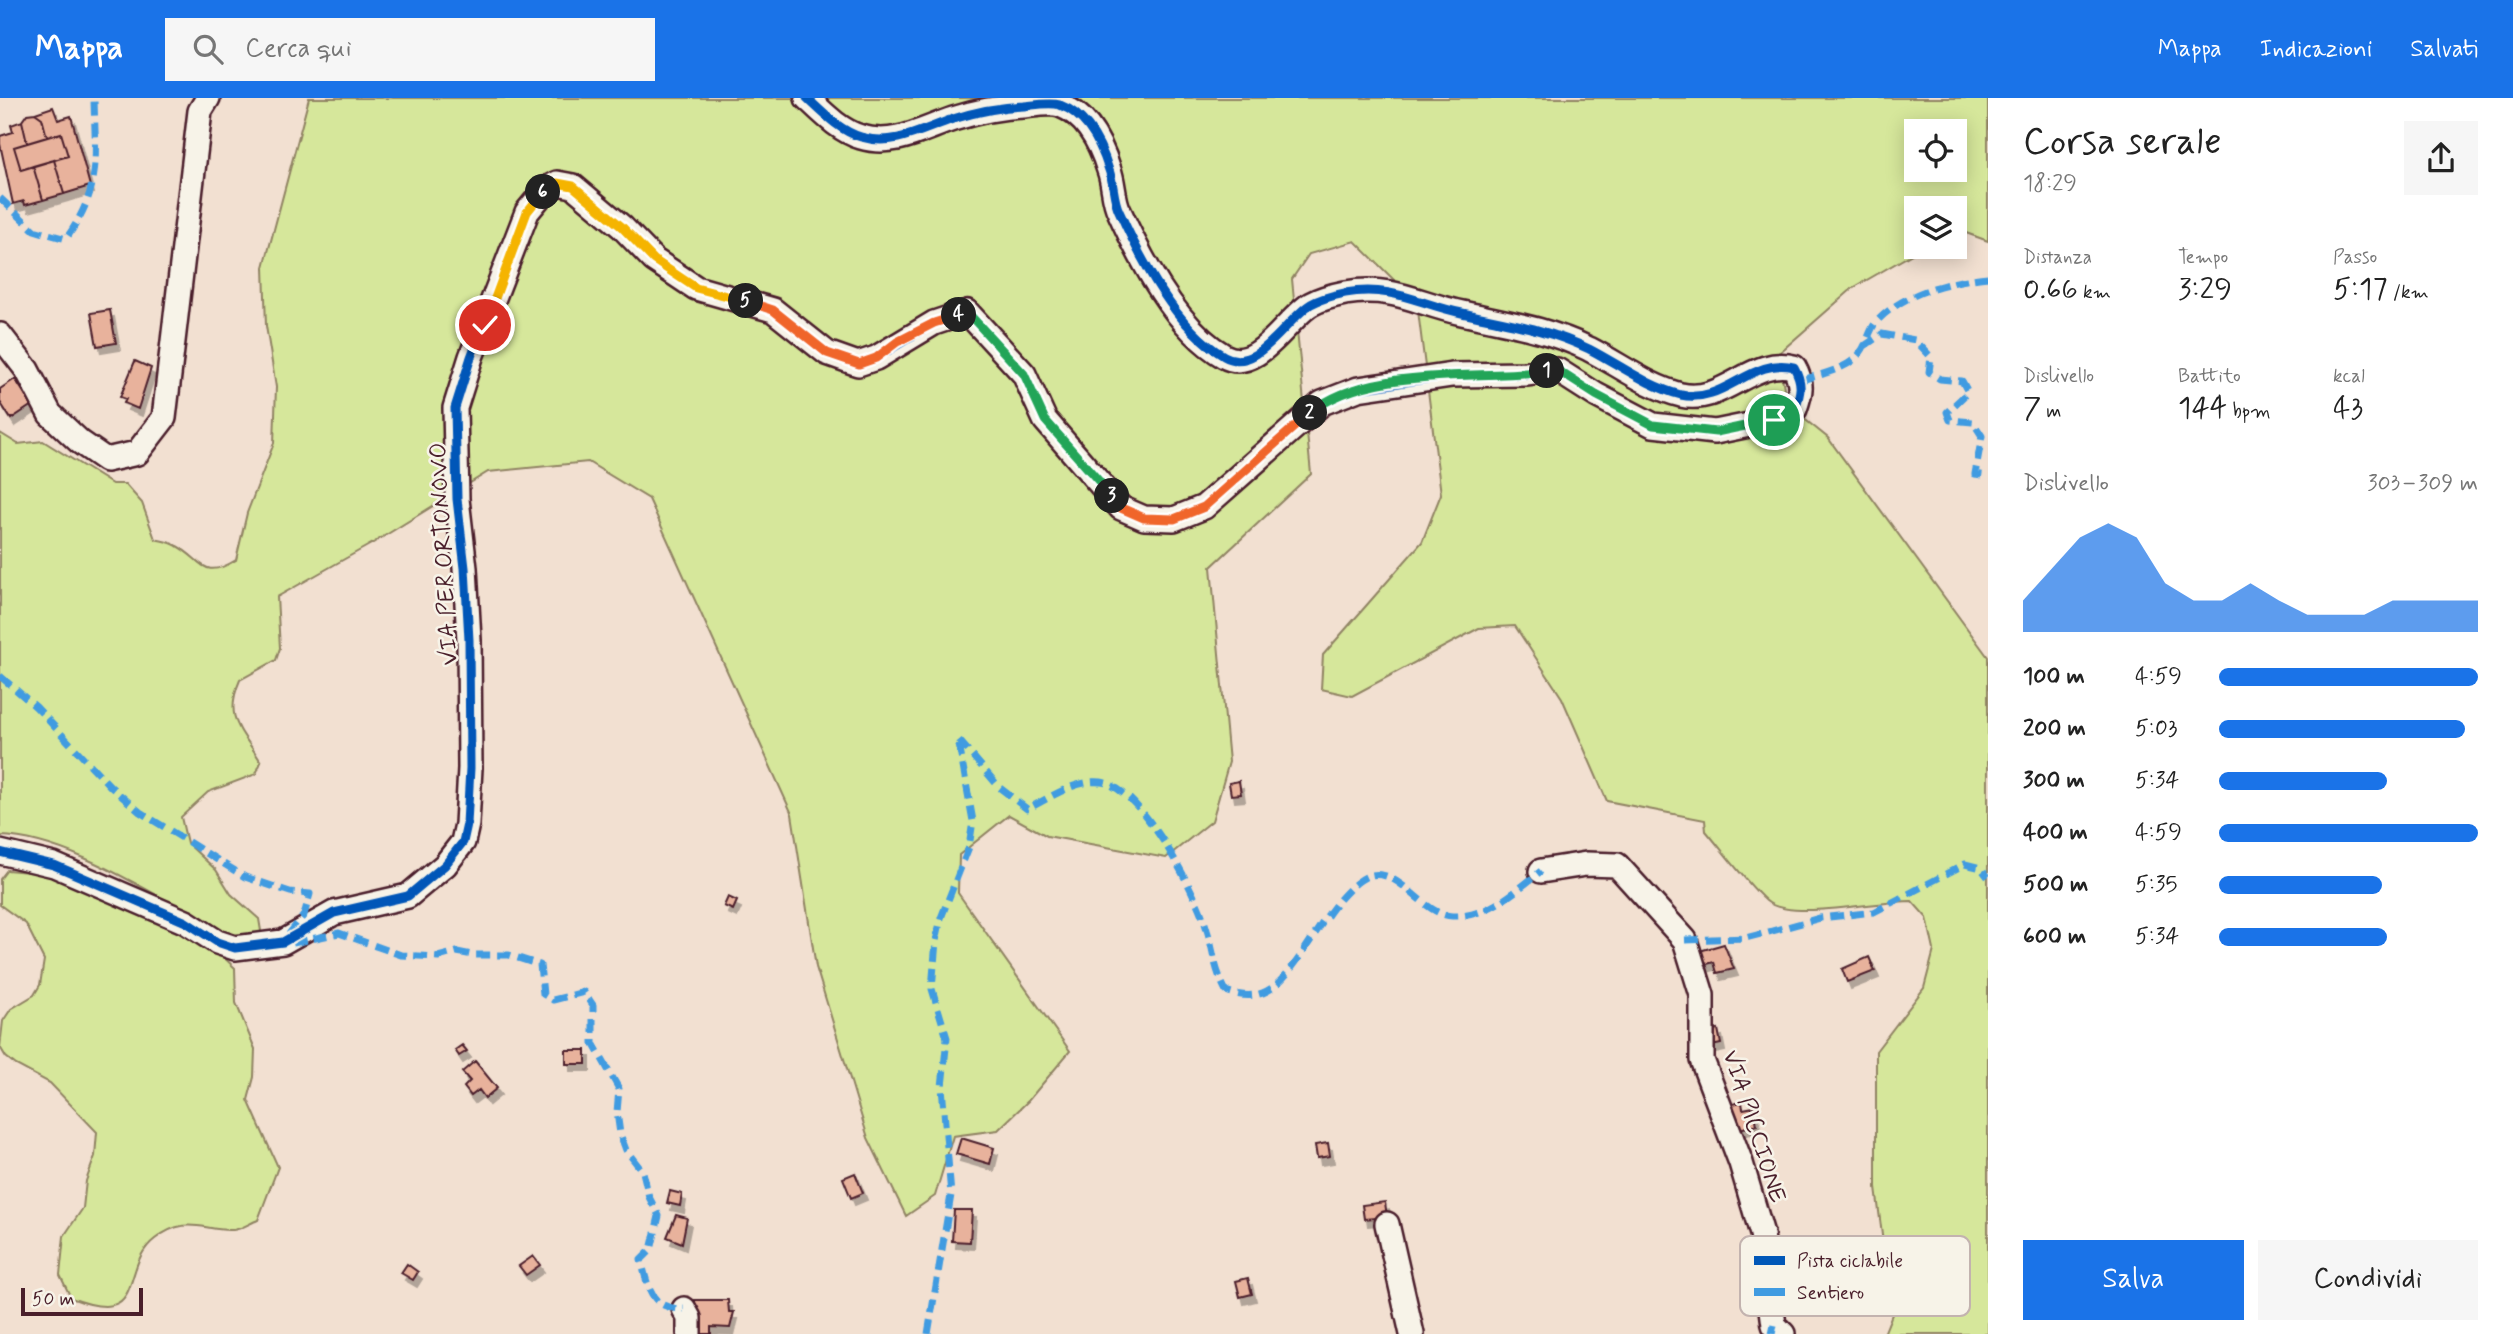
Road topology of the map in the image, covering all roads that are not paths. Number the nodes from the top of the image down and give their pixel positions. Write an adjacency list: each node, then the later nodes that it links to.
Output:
1 (208, 98): 3 (street)
2 (807, 98): 4 (street, VIA PER ORTONOVO)
3 (0, 335)
4 (0, 852)
5 (1541, 871): 7 (street, VIA PICCIONE)
6 (1387, 1224): 11 (street)
7 (1761, 1236)
8 (684, 1309): 10 (street)
9 (1773, 1316): 12 (street, VIA PICCIONE)
10 (690, 1334)
11 (1412, 1334)
12 (1783, 1334)

